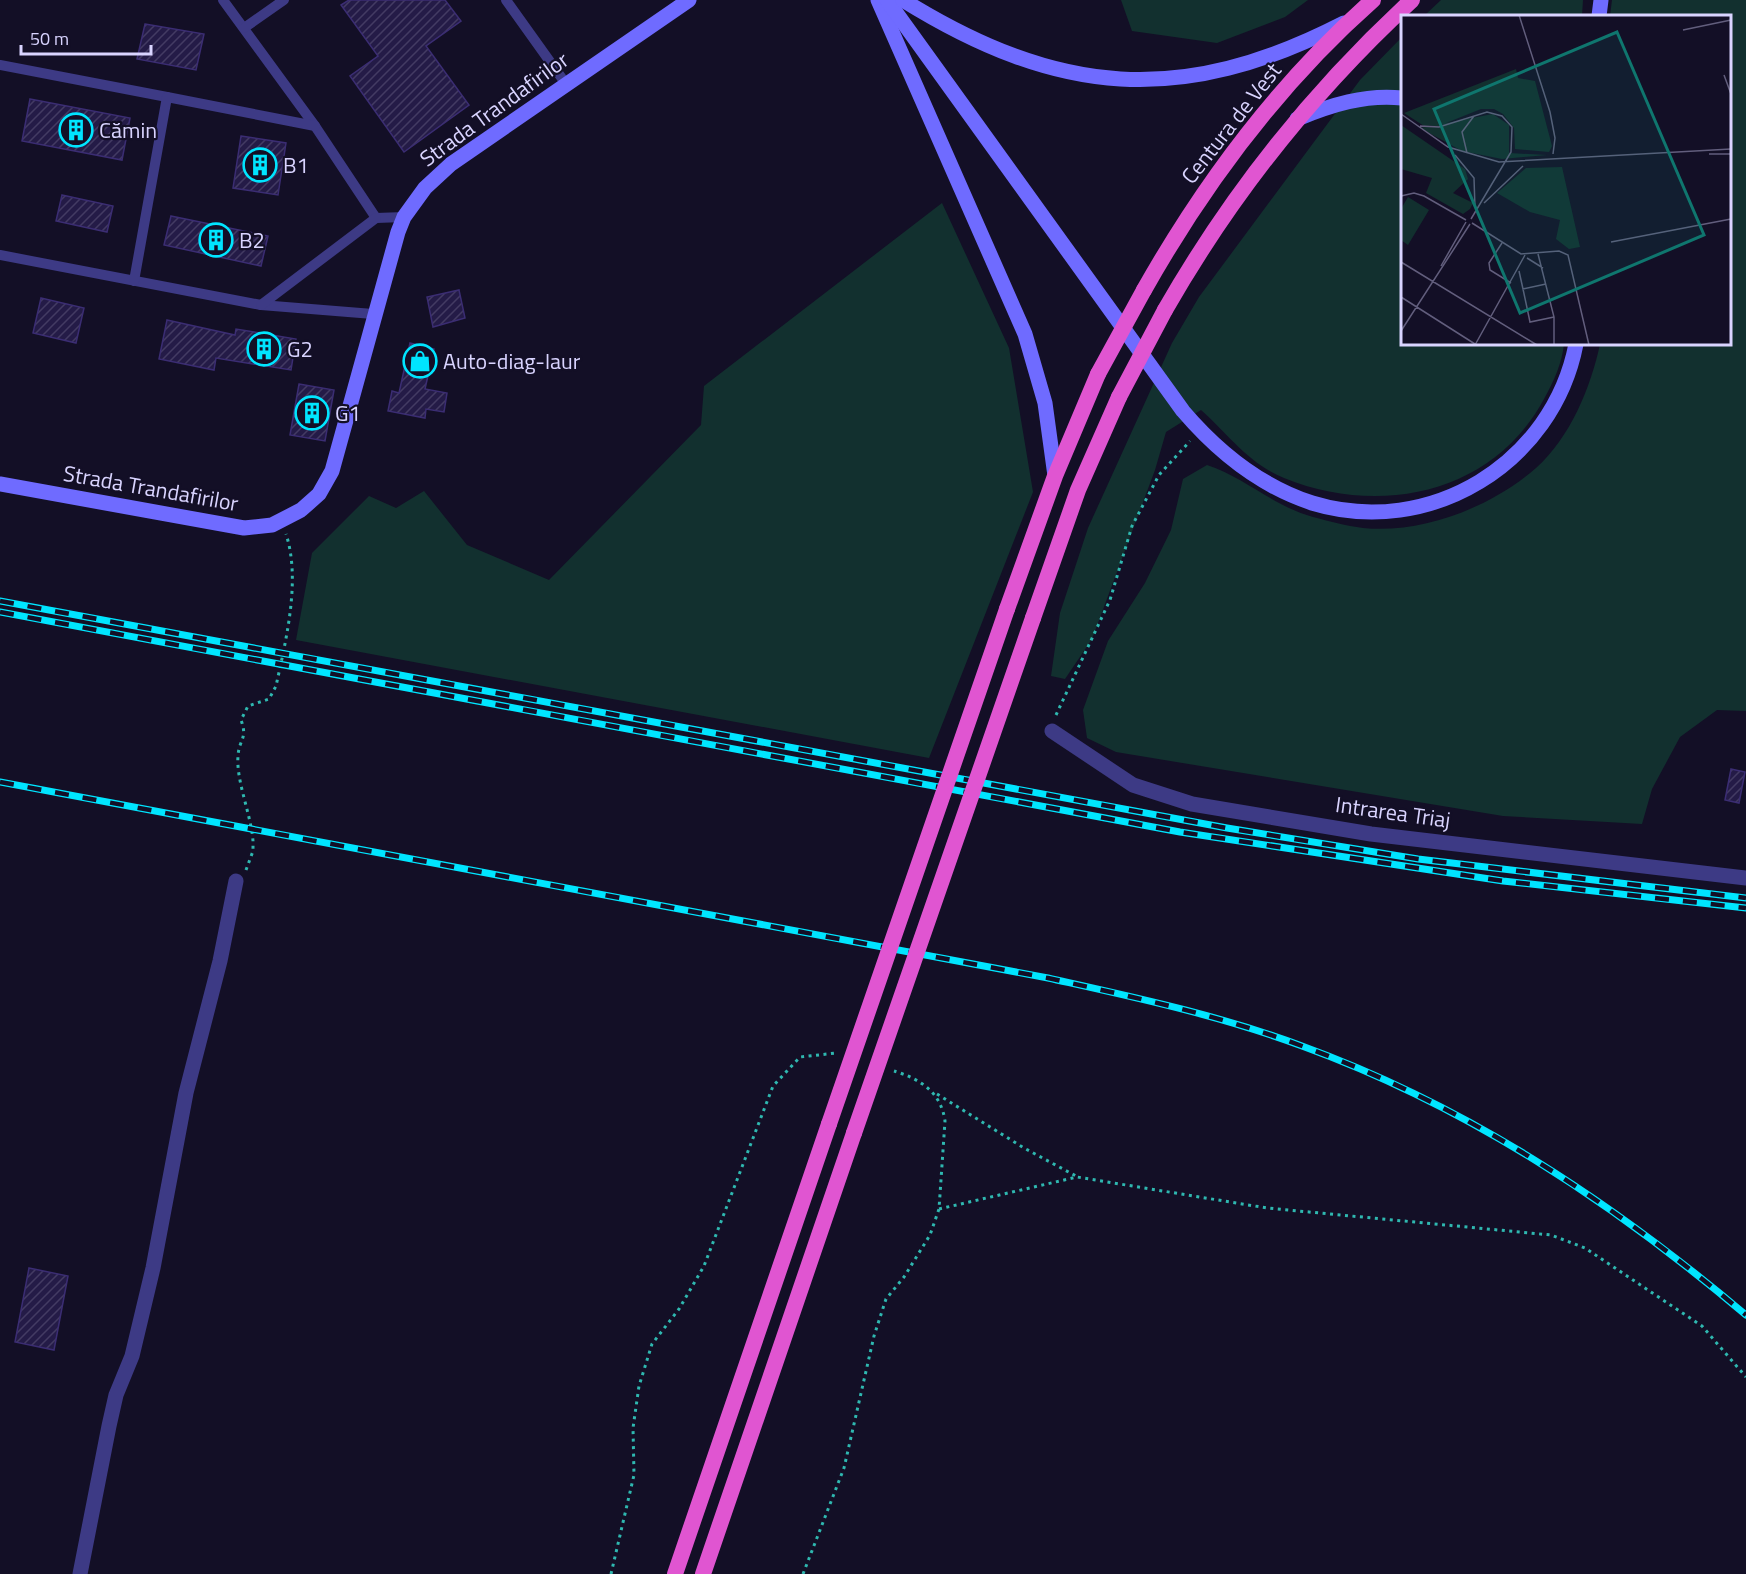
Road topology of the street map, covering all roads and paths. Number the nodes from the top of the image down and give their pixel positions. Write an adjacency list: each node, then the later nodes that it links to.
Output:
1 (223, 0): 13 (lane)
2 (284, 0): 13 (lane)
3 (506, 0): 15 (lane)
4 (689, 0): 15 (main road, Strada Trandafirilor)
5 (878, 0): 28 (main road)
6 (887, 0): 27 (main road)
7 (903, 0): 12 (main road)
8 (1373, 0): 12 (highway, Centura de Vest)
9 (1412, 0): 18 (highway)
10 (1601, 0): 11 (main road)
11 (1599, 15)
12 (1352, 19): 28 (highway, Centura de Vest, bridge)
13 (244, 28): 19 (lane)
14 (0, 65): 16 (lane)
15 (566, 84): 20 (main road, Strada Trandafirilor)
16 (167, 97): 19 (lane); 23 (lane)
17 (1401, 98): 18 (main road)
18 (1296, 119): 43 (highway, bridge)
19 (315, 126): 21 (lane)
20 (404, 217): 21 (lane); 25 (main road, Strada Trandafirilor)
21 (376, 218): 24 (lane)
22 (0, 255): 23 (lane)
23 (134, 281): 24 (lane)
24 (261, 305): 25 (lane)
25 (374, 314): 30 (main road, Strada Trandafirilor)
26 (1576, 345): 27 (main road)
27 (1199, 431): 31 (path)
28 (1055, 476): 42 (highway, Centura de Vest, bridge)
29 (0, 484): 30 (main road, Strada Trandafirilor)
30 (281, 521): 33 (path)
31 (1052, 731): 32 (street, Intrarea Triaj)
32 (1746, 878)
33 (236, 881): 40 (street)
34 (843, 1055): 41 (path)
35 (887, 1069): 36 (path)
36 (934, 1092): 37 (path); 38 (path)
37 (1077, 1177): 38 (path); 39 (path)
38 (939, 1209): 44 (path)
39 (1746, 1377)
40 (80, 1574)
41 (611, 1574)
42 (675, 1574)
43 (703, 1574)
44 (803, 1574)

